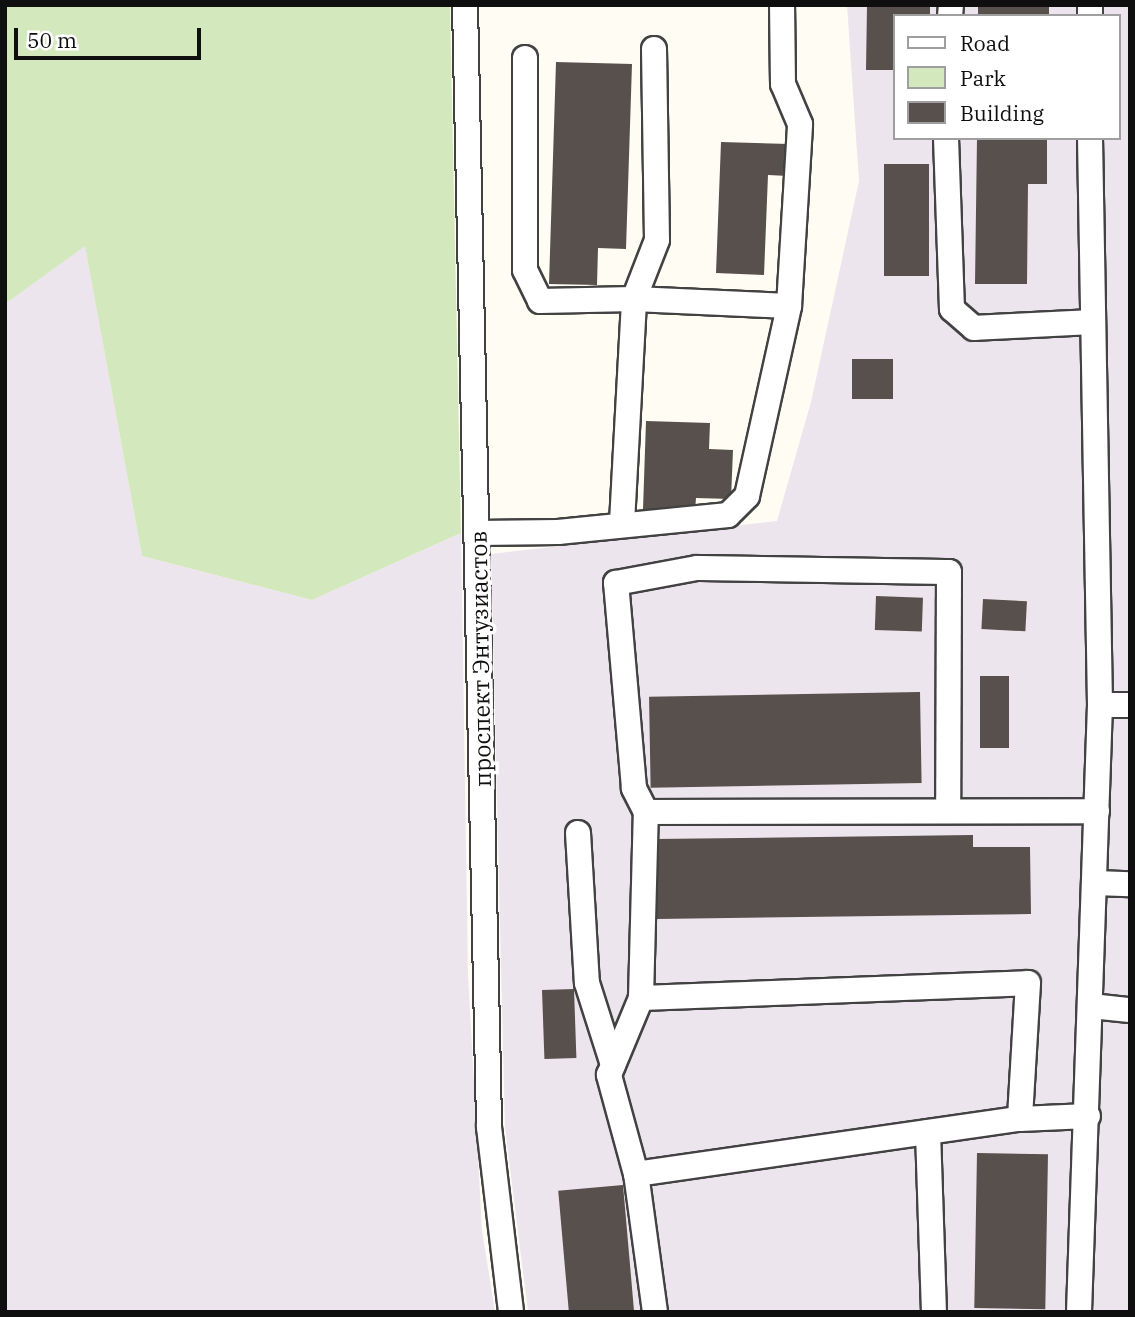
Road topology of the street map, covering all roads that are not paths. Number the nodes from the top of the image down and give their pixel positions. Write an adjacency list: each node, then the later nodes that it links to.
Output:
1 (465, 5): 11 (street, проспект Энтузиастов)
2 (782, 5): 8 (street)
3 (654, 49): 7 (street)
4 (525, 58): 7 (street)
5 (946, 140): 9 (street)
6 (1090, 140): 9 (street)
7 (634, 299): 8 (street); 10 (street)
8 (789, 306): 10 (street)
9 (1091, 321): 12 (street)
10 (622, 523): 11 (street)
11 (478, 533): 28 (street, проспект Энтузиастов)
12 (1100, 705): 13 (street); 15 (street)
13 (1130, 705)
14 (948, 808): 15 (street); 16 (street); 16 (street)
15 (1097, 811): 18 (street)
16 (646, 812): 20 (street)
17 (578, 833): 23 (street)
18 (1095, 883): 19 (street); 21 (street)
19 (1130, 884)
20 (641, 998): 23 (street); 25 (street)
21 (1091, 1006): 22 (street); 24 (street)
22 (1130, 1010)
23 (613, 1065): 27 (street)
24 (1088, 1116): 25 (street); 31 (street)
25 (1020, 1119): 26 (street)
26 (928, 1132): 27 (street); 30 (street)
27 (636, 1174): 29 (street)
28 (511, 1312)
29 (654, 1312)
30 (934, 1312)
31 (1079, 1312)

